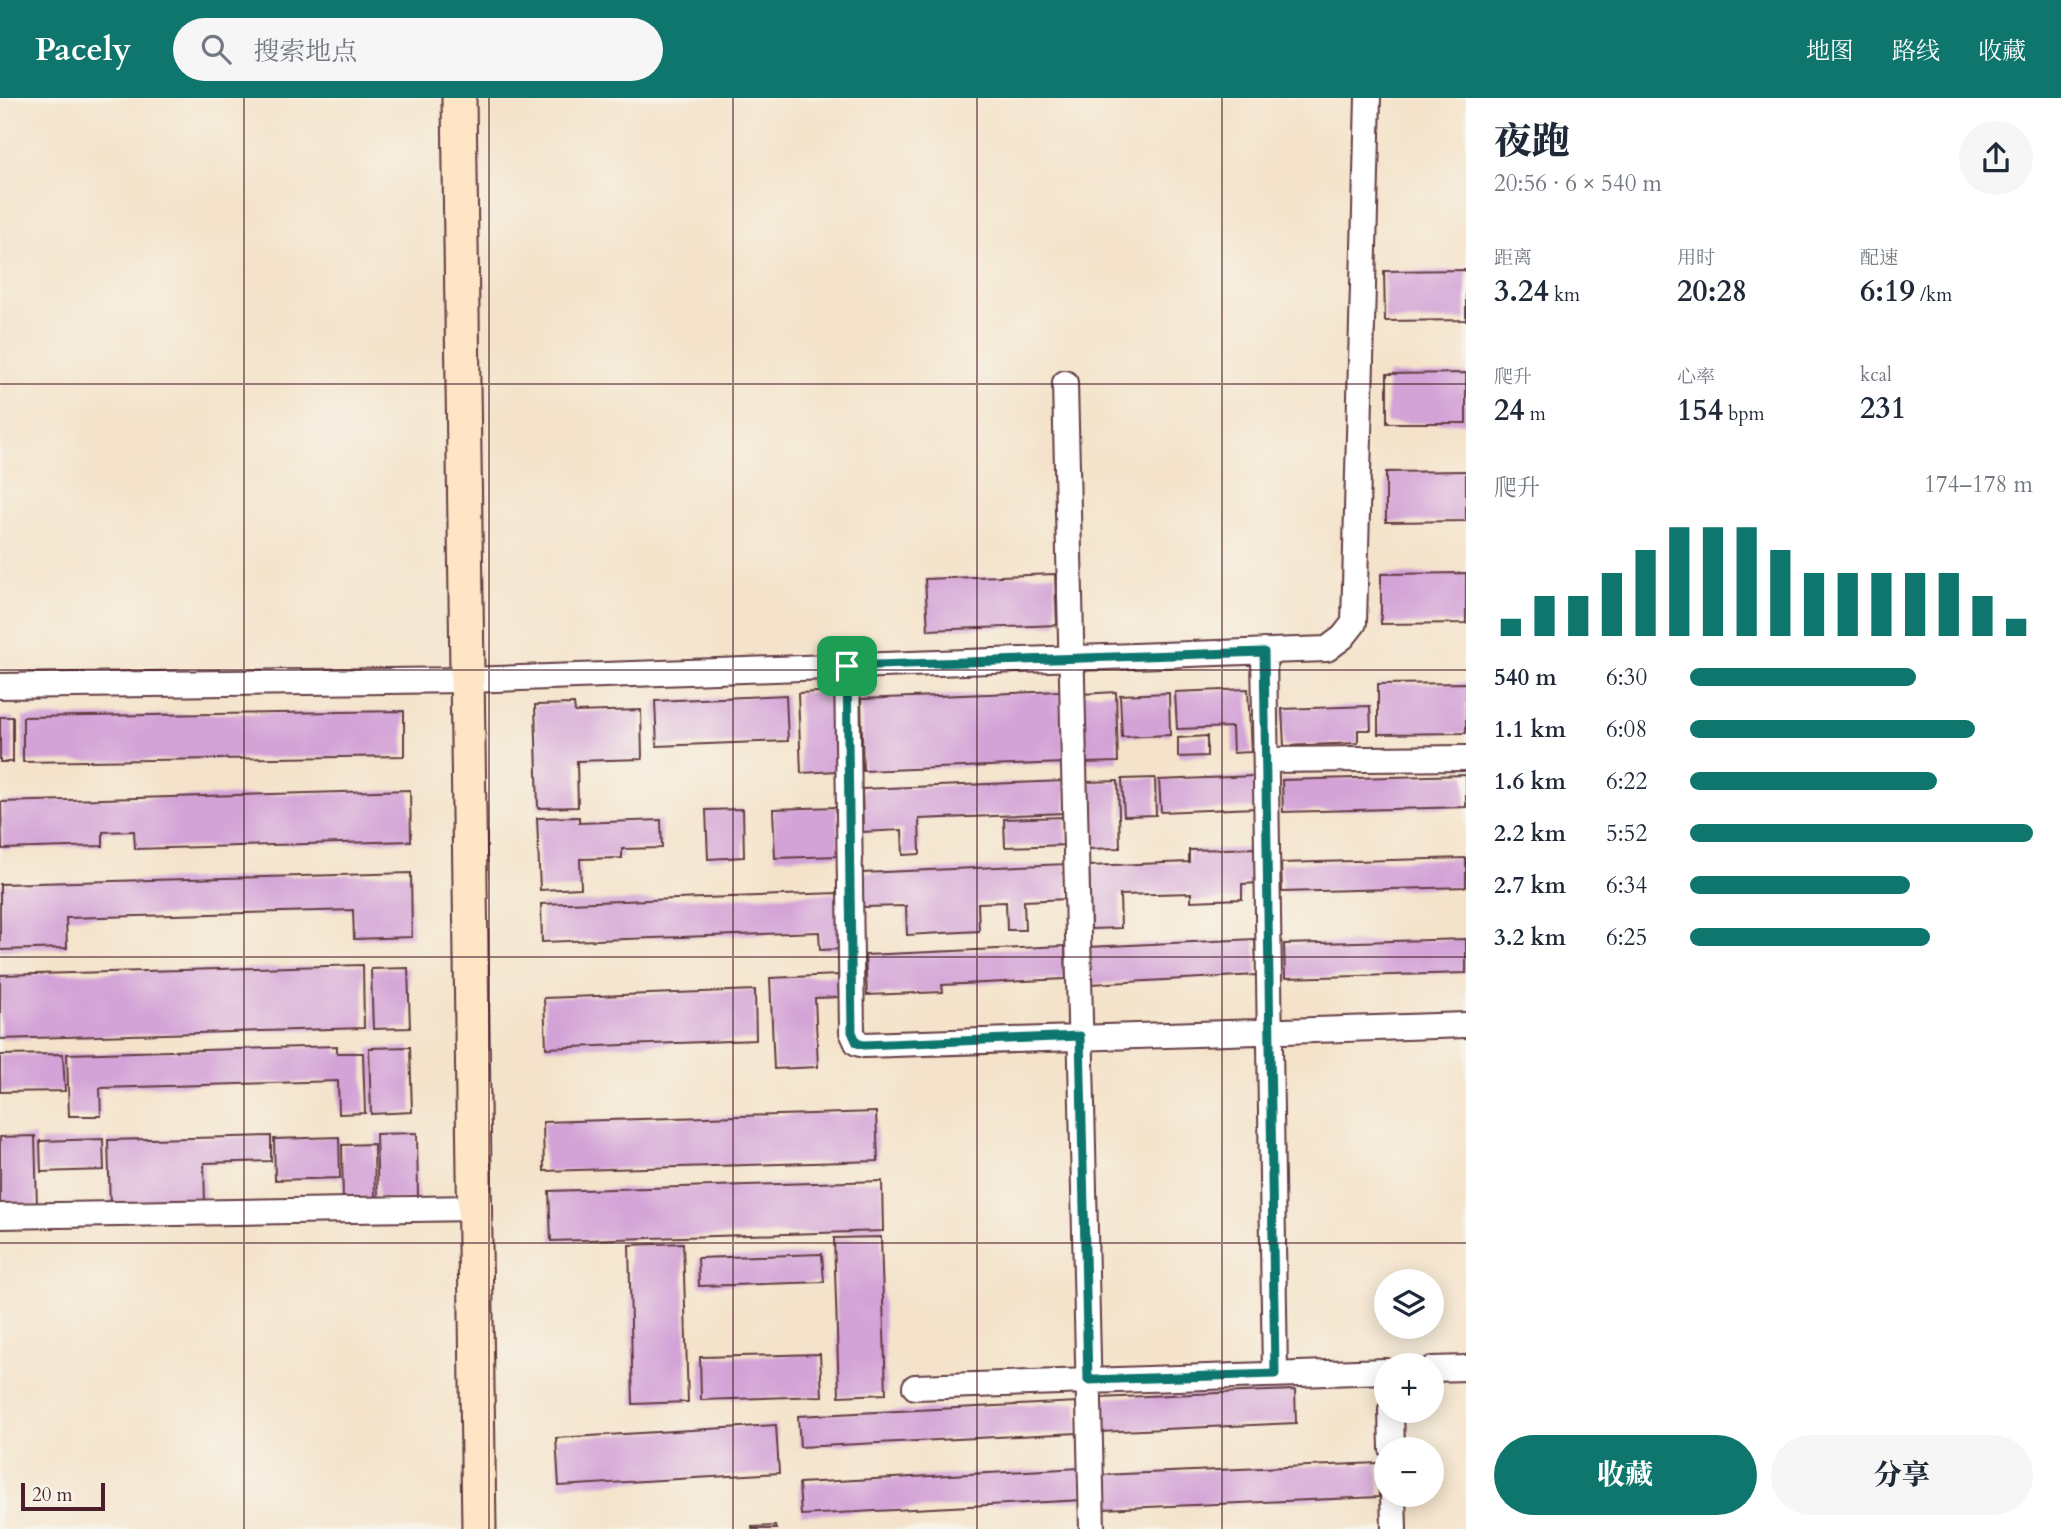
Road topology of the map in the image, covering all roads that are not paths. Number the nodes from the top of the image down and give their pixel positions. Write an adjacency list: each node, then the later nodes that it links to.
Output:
1 (459, 98): 7 (street)
2 (1368, 98): 4 (street)
3 (1065, 383): 5 (street)
4 (1264, 652): 5 (street); 10 (street)
5 (1071, 658): 6 (street); 13 (street)
6 (847, 666): 7 (street); 13 (street)
7 (467, 680): 8 (street); 14 (street)
8 (0, 686)
9 (1466, 758): 10 (street)
10 (1266, 760): 12 (street)
11 (1466, 1025): 12 (street)
12 (1270, 1031): 13 (street); 19 (street)
13 (1080, 1036): 20 (street)
14 (474, 1208): 15 (street); 23 (street)
15 (0, 1216)
16 (1466, 1368): 17 (street)
17 (1444, 1369)
18 (1374, 1371): 19 (street)
19 (1275, 1374): 20 (street)
20 (1088, 1380): 21 (street); 24 (street)
21 (915, 1387)
22 (1393, 1507): 25 (street)
23 (479, 1529)
24 (1092, 1529)
25 (1394, 1529)

